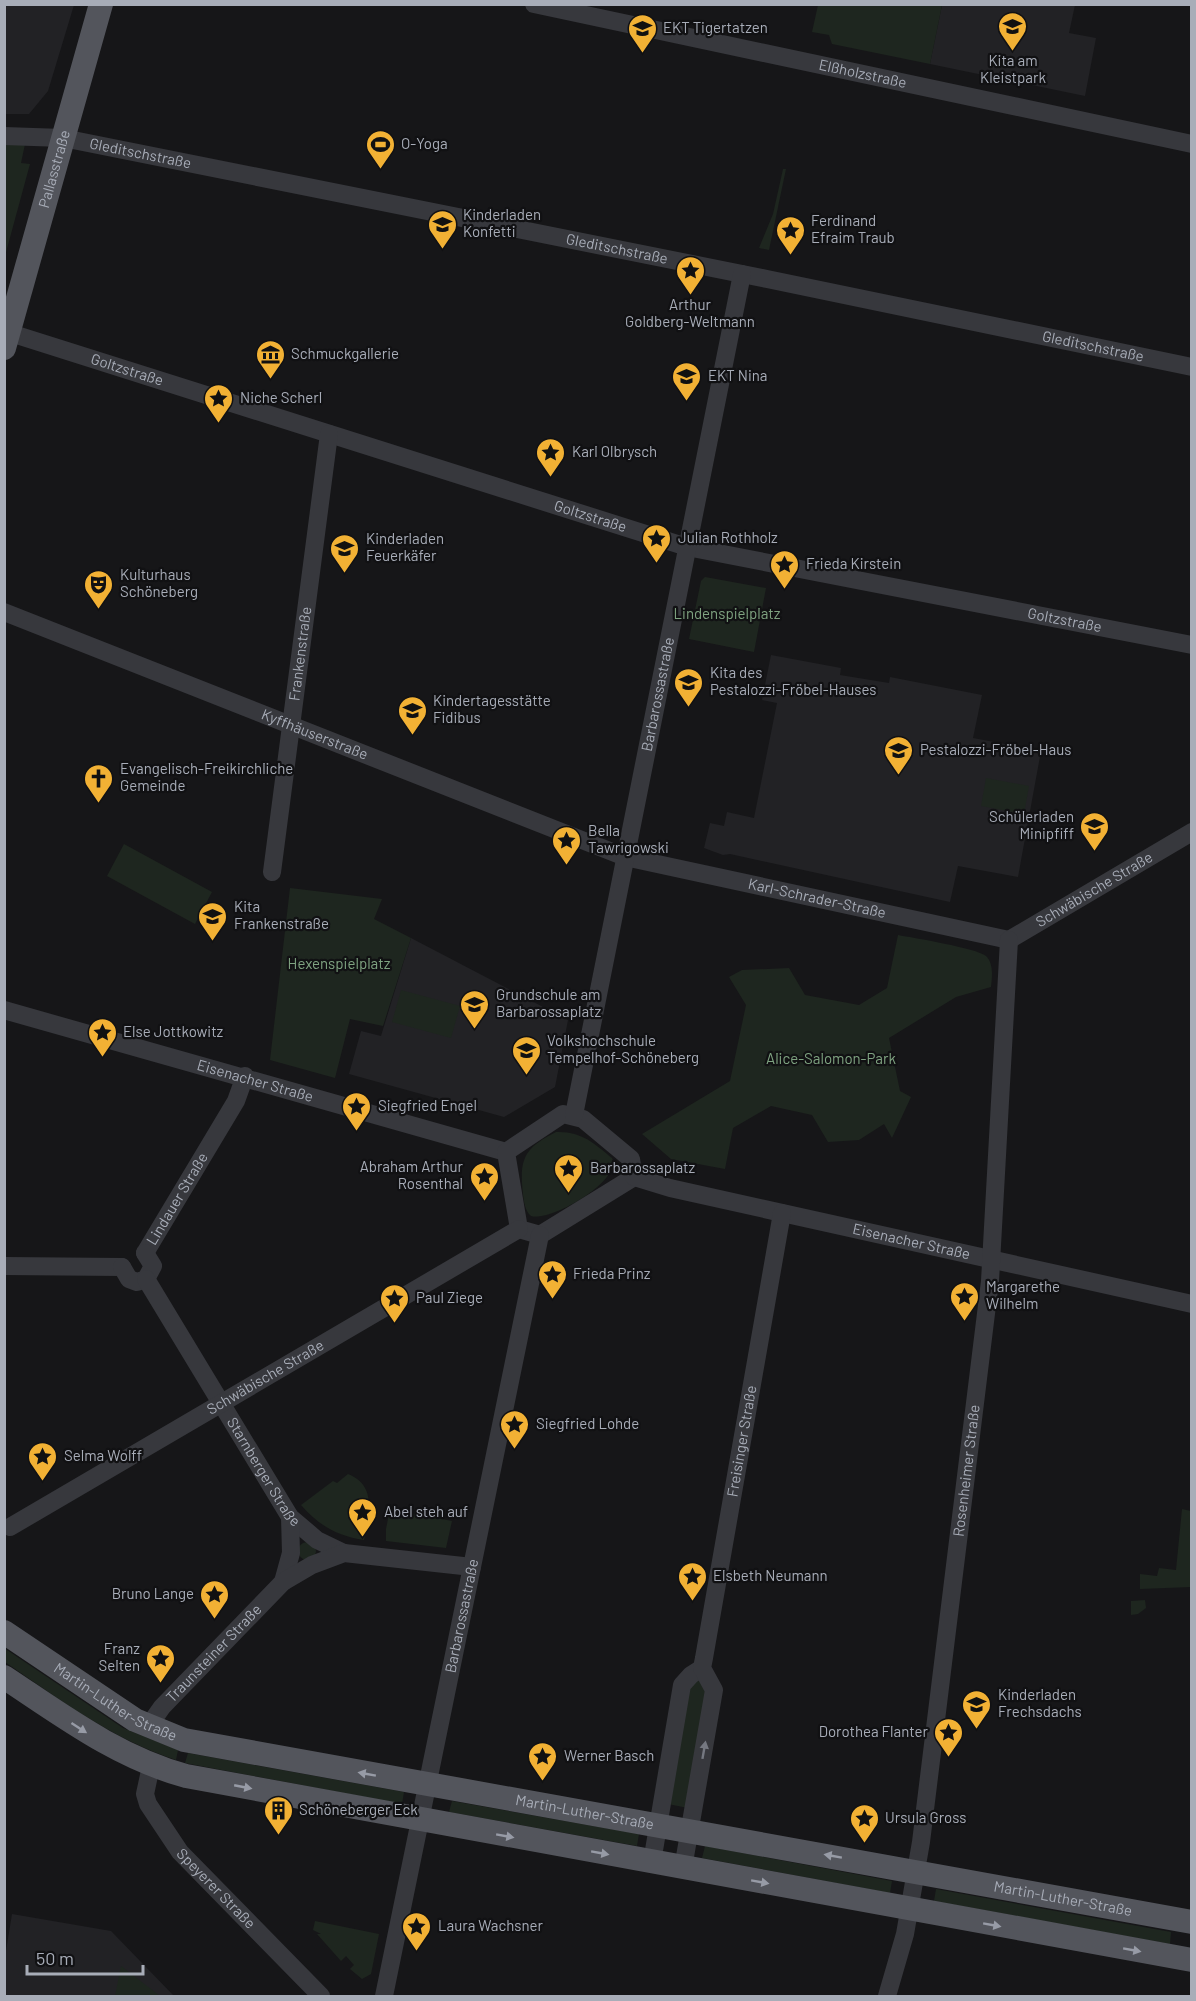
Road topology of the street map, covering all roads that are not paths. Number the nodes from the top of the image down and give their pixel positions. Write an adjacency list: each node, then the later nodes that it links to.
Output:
1 (101, 4): 4 (main road, Pallasstraße)
2 (534, 4): 5 (street, Elßholzstraße)
3 (4, 136): 4 (street, Gleditschstraße)
4 (63, 138): 6 (street, Gleditschstraße); 7 (main road, Pallasstraße)
5 (1191, 144)
6 (742, 274): 8 (street, Gleditschstraße); 10 (street, Barbarossastraße)
7 (6, 337): 9 (street, Goltzstraße)
8 (1191, 367)
9 (329, 434): 10 (street, Goltzstraße); 13 (street, Frankenstraße)
10 (687, 547): 12 (street, Goltzstraße); 15 (street, Barbarossastraße)
11 (4, 612): 13 (street, Kyffhäuserstraße)
12 (1191, 645)
13 (291, 726): 15 (street, Kyffhäuserstraße); 16 (street, Frankenstraße)
14 (1187, 839): 17 (street, Schwäbische Straße)
15 (625, 857): 17 (street, Karl-Schrader-Straße); 20 (street, Barbarossastraße)
16 (272, 872)
17 (1009, 940): 27 (street, Rosenheimer Straße)
18 (4, 1010): 19 (street, Eisenacher Straße)
19 (245, 1076): 21 (street, Eisenacher Straße); 26 (street, Lindauer Straße)
20 (574, 1115): 21 (street); 22 (street)
21 (506, 1152): 24 (street)
22 (633, 1178): 23 (street, Eisenacher Straße); 25 (street)
23 (782, 1213): 27 (street, Eisenacher Straße); 39 (street, Freisinger Straße)
24 (519, 1229): 25 (street); 32 (street, Schwäbische Straße)
25 (540, 1235): 36 (street, Barbarossastraße)
26 (145, 1253): 29 (street, Lindauer Straße); 30 (street, Starnberger Straße)
27 (992, 1259): 31 (street, Eisenacher Straße); 49 (street, Rosenheimer Straße)
28 (4, 1266): 29 (street)
29 (122, 1267): 30 (street)
30 (146, 1279): 32 (street, Starnberger Straße)
31 (1191, 1304)
32 (221, 1404): 33 (street, Starnberger Straße); 34 (street, Schwäbische Straße)
33 (290, 1517): 35 (street, Starnberger Straße); 37 (street, Traunsteiner Straße)
34 (10, 1527)
35 (344, 1553): 36 (street, Traunsteiner Straße); 37 (street, Traunsteiner Straße)
36 (472, 1567): 43 (street, Barbarossastraße)
37 (283, 1582): 41 (street, Traunsteiner Straße)
38 (4, 1632): 41 (main road, Martin-Luther-Straße)
39 (702, 1668): 45 (street); 46 (street, one-way to 39)
40 (4, 1677): 42 (main road, one-way to 42)
41 (148, 1727): 43 (main road, Martin-Luther-Straße, one-way to 41)
42 (151, 1766): 44 (main road, one-way to 44); 53 (street, Speyerer Straße)
43 (429, 1784): 44 (street, Barbarossastraße); 45 (main road, Martin-Luther-Straße)
44 (422, 1821): 47 (main road, one-way to 47); 54 (street, Barbarossastraße)
45 (658, 1824): 46 (main road, Martin-Luther-Straße); 47 (street)
46 (690, 1830): 48 (street); 49 (main road, Martin-Luther-Straße, one-way to 46)
47 (652, 1862): 48 (main road)
48 (683, 1868): 50 (main road, one-way to 50)
49 (916, 1871): 50 (street, Rosenheimer Straße); 51 (main road, Martin-Luther-Straße)
50 (909, 1910): 52 (main road, one-way to 52); 55 (street, Rosenheimer Straße)
51 (1191, 1922)
52 (1191, 1960)
53 (321, 1996)
54 (384, 1996)
55 (887, 1996)

